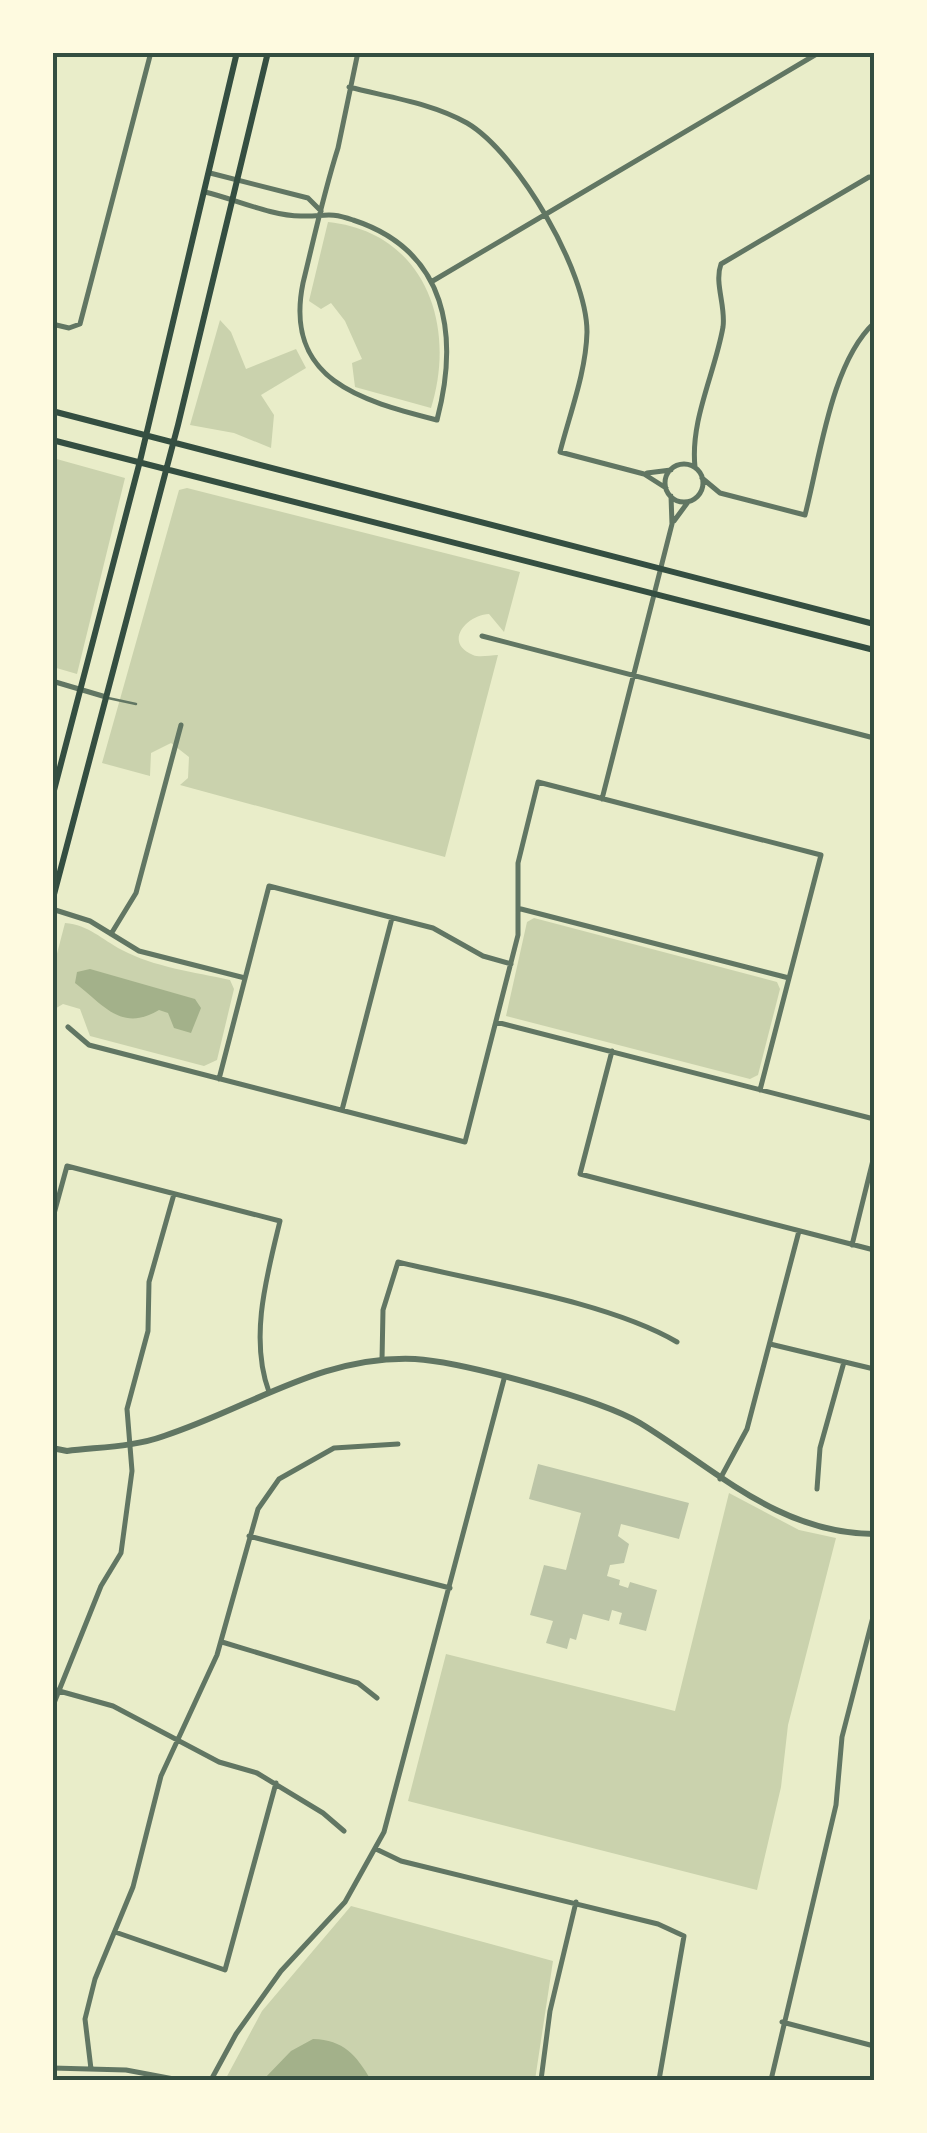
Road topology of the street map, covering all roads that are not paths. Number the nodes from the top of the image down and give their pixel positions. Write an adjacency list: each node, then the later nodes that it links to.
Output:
1 (151, 52): 16 (street)
2 (237, 52): 7 (main road)
3 (268, 52): 9 (main road)
4 (358, 52): 6 (street)
5 (820, 52): 13 (street)
6 (349, 88): 12 (street); 13 (street)
7 (210, 172): 9 (street); 10 (main road)
8 (872, 178): 21 (street)
9 (239, 180): 11 (main road); 12 (street)
10 (205, 192): 11 (street); 18 (main road)
11 (234, 199): 12 (street); 20 (main road)
12 (321, 211): 14 (street); 14 (street)
13 (542, 216): 14 (street); 26 (street)
14 (431, 282)
15 (874, 322): 29 (street)
16 (52, 324)
17 (52, 411): 18 (main road)
18 (143, 434): 20 (main road); 22 (main road)
19 (52, 440): 22 (main road)
20 (173, 441): 23 (main road); 34 (main road)
21 (694, 446): 24 (street); 25 (street)
22 (140, 461): 23 (main road); 41 (main road)
23 (166, 467): 35 (main road); 42 (main road)
24 (695, 467): 25 (street); 27 (street)
25 (674, 468): 26 (street); 28 (street)
26 (644, 474): 28 (street)
27 (702, 478): 29 (street); 31 (street)
28 (666, 488): 30 (street)
29 (720, 493): 31 (street)
30 (671, 496): 32 (street); 33 (street)
31 (697, 496): 32 (street)
32 (689, 500): 33 (street)
33 (672, 524): 34 (street)
34 (660, 570): 35 (street); 36 (main road)
35 (654, 594): 38 (main road); 39 (street)
36 (874, 624)
37 (482, 636): 39 (street)
38 (874, 650)
39 (634, 676): 45 (street); 47 (street)
40 (52, 681): 41 (street)
41 (80, 691): 42 (street); 46 (main road)
42 (106, 698): 43 (lane); 48 (main road)
43 (136, 704)
44 (181, 725): 51 (street)
45 (874, 738)
46 (52, 798)
47 (602, 799): 49 (street); 54 (street)
48 (52, 906): 51 (street)
49 (520, 909): 52 (street); 54 (street)
50 (392, 918): 52 (street); 53 (street); 60 (street)
51 (111, 934): 53 (street)
52 (510, 964): 55 (street)
53 (245, 978): 58 (street)
54 (790, 978): 59 (street)
55 (496, 1022): 57 (street); 60 (street)
56 (68, 1027): 58 (street)
57 (612, 1052): 59 (street); 65 (street)
58 (219, 1078): 60 (street)
59 (760, 1090): 61 (street)
60 (342, 1110)
61 (874, 1120)
62 (874, 1156): 66 (street)
63 (174, 1194): 64 (street); 74 (street); 75 (street)
64 (52, 1221)
65 (798, 1231): 66 (street); 69 (street)
66 (852, 1244): 67 (street)
67 (874, 1250)
68 (677, 1342): 70 (street)
69 (769, 1344): 71 (street); 78 (street)
70 (382, 1360): 73 (street); 74 (street)
71 (844, 1362): 72 (street); 79 (street)
72 (874, 1369)
73 (504, 1379): 78 (street); 82 (street)
74 (269, 1392): 75 (street)
75 (128, 1444): 77 (street); 85 (street)
76 (398, 1444): 81 (street)
77 (52, 1448)
78 (720, 1479): 80 (street)
79 (817, 1489)
80 (874, 1534)
81 (249, 1536): 82 (street); 84 (street)
82 (450, 1588): 91 (street)
83 (874, 1613): 94 (street)
84 (221, 1642): 86 (street); 88 (street)
85 (55, 1689): 87 (street); 88 (street)
86 (378, 1698)
87 (52, 1708)
88 (178, 1737): 89 (street); 93 (street)
89 (276, 1783): 90 (street); 93 (street)
90 (344, 1832)
91 (376, 1849): 92 (street); 99 (street)
92 (576, 1902): 100 (street); 101 (street)
93 (115, 1932): 97 (street)
94 (782, 2022): 95 (street); 102 (street)
95 (874, 2046)
96 (52, 2068): 97 (street)
97 (92, 2069): 98 (street)
98 (180, 2080)
99 (212, 2080)
100 (541, 2080)
101 (659, 2080)
102 (771, 2080)

